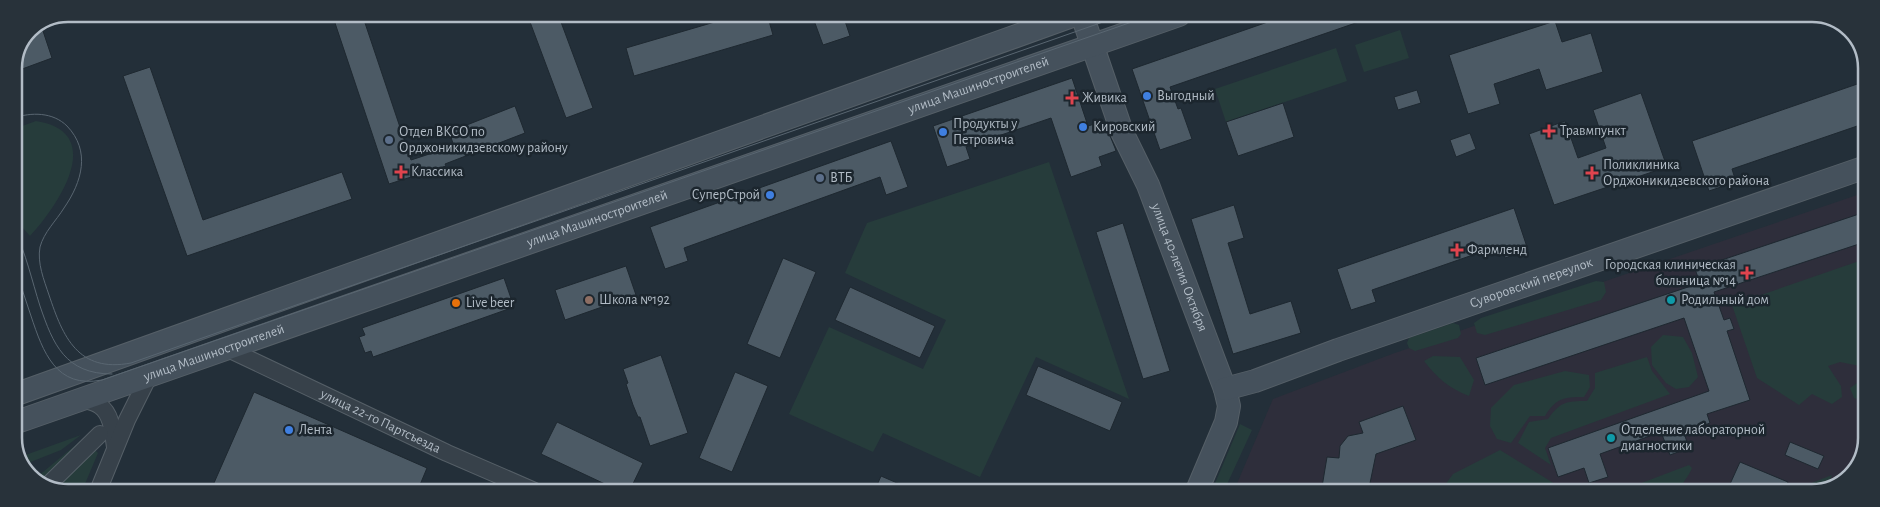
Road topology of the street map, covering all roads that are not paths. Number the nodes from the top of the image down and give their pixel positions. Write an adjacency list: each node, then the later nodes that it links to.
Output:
1 (1054, 22): 9 (main road, улица Машиностроителей)
2 (1085, 22): 4 (main road, улица 40-летия Октября)
3 (1159, 22): 4 (main road, улица Машиностроителей)
4 (1093, 45): 6 (main road, улица Машиностроителей); 8 (main road, улица 40-летия Октября)
5 (1857, 170): 8 (main road, Суворовский переулок)
6 (226, 348): 7 (main road, улица Машиностроителей); 16 (street, улица 22-го Партсъезда)
7 (148, 376): 10 (main road, улица Машиностроителей); 13 (street)
8 (1225, 389): 17 (main road, улица 40-летия Октября)
9 (23, 392)
10 (81, 399): 11 (main road, улица Машиностроителей); 13 (street)
11 (23, 420)
12 (100, 434): 14 (street)
13 (115, 447): 15 (street)
14 (52, 481)
15 (101, 484)
16 (519, 484)
17 (1200, 484)

